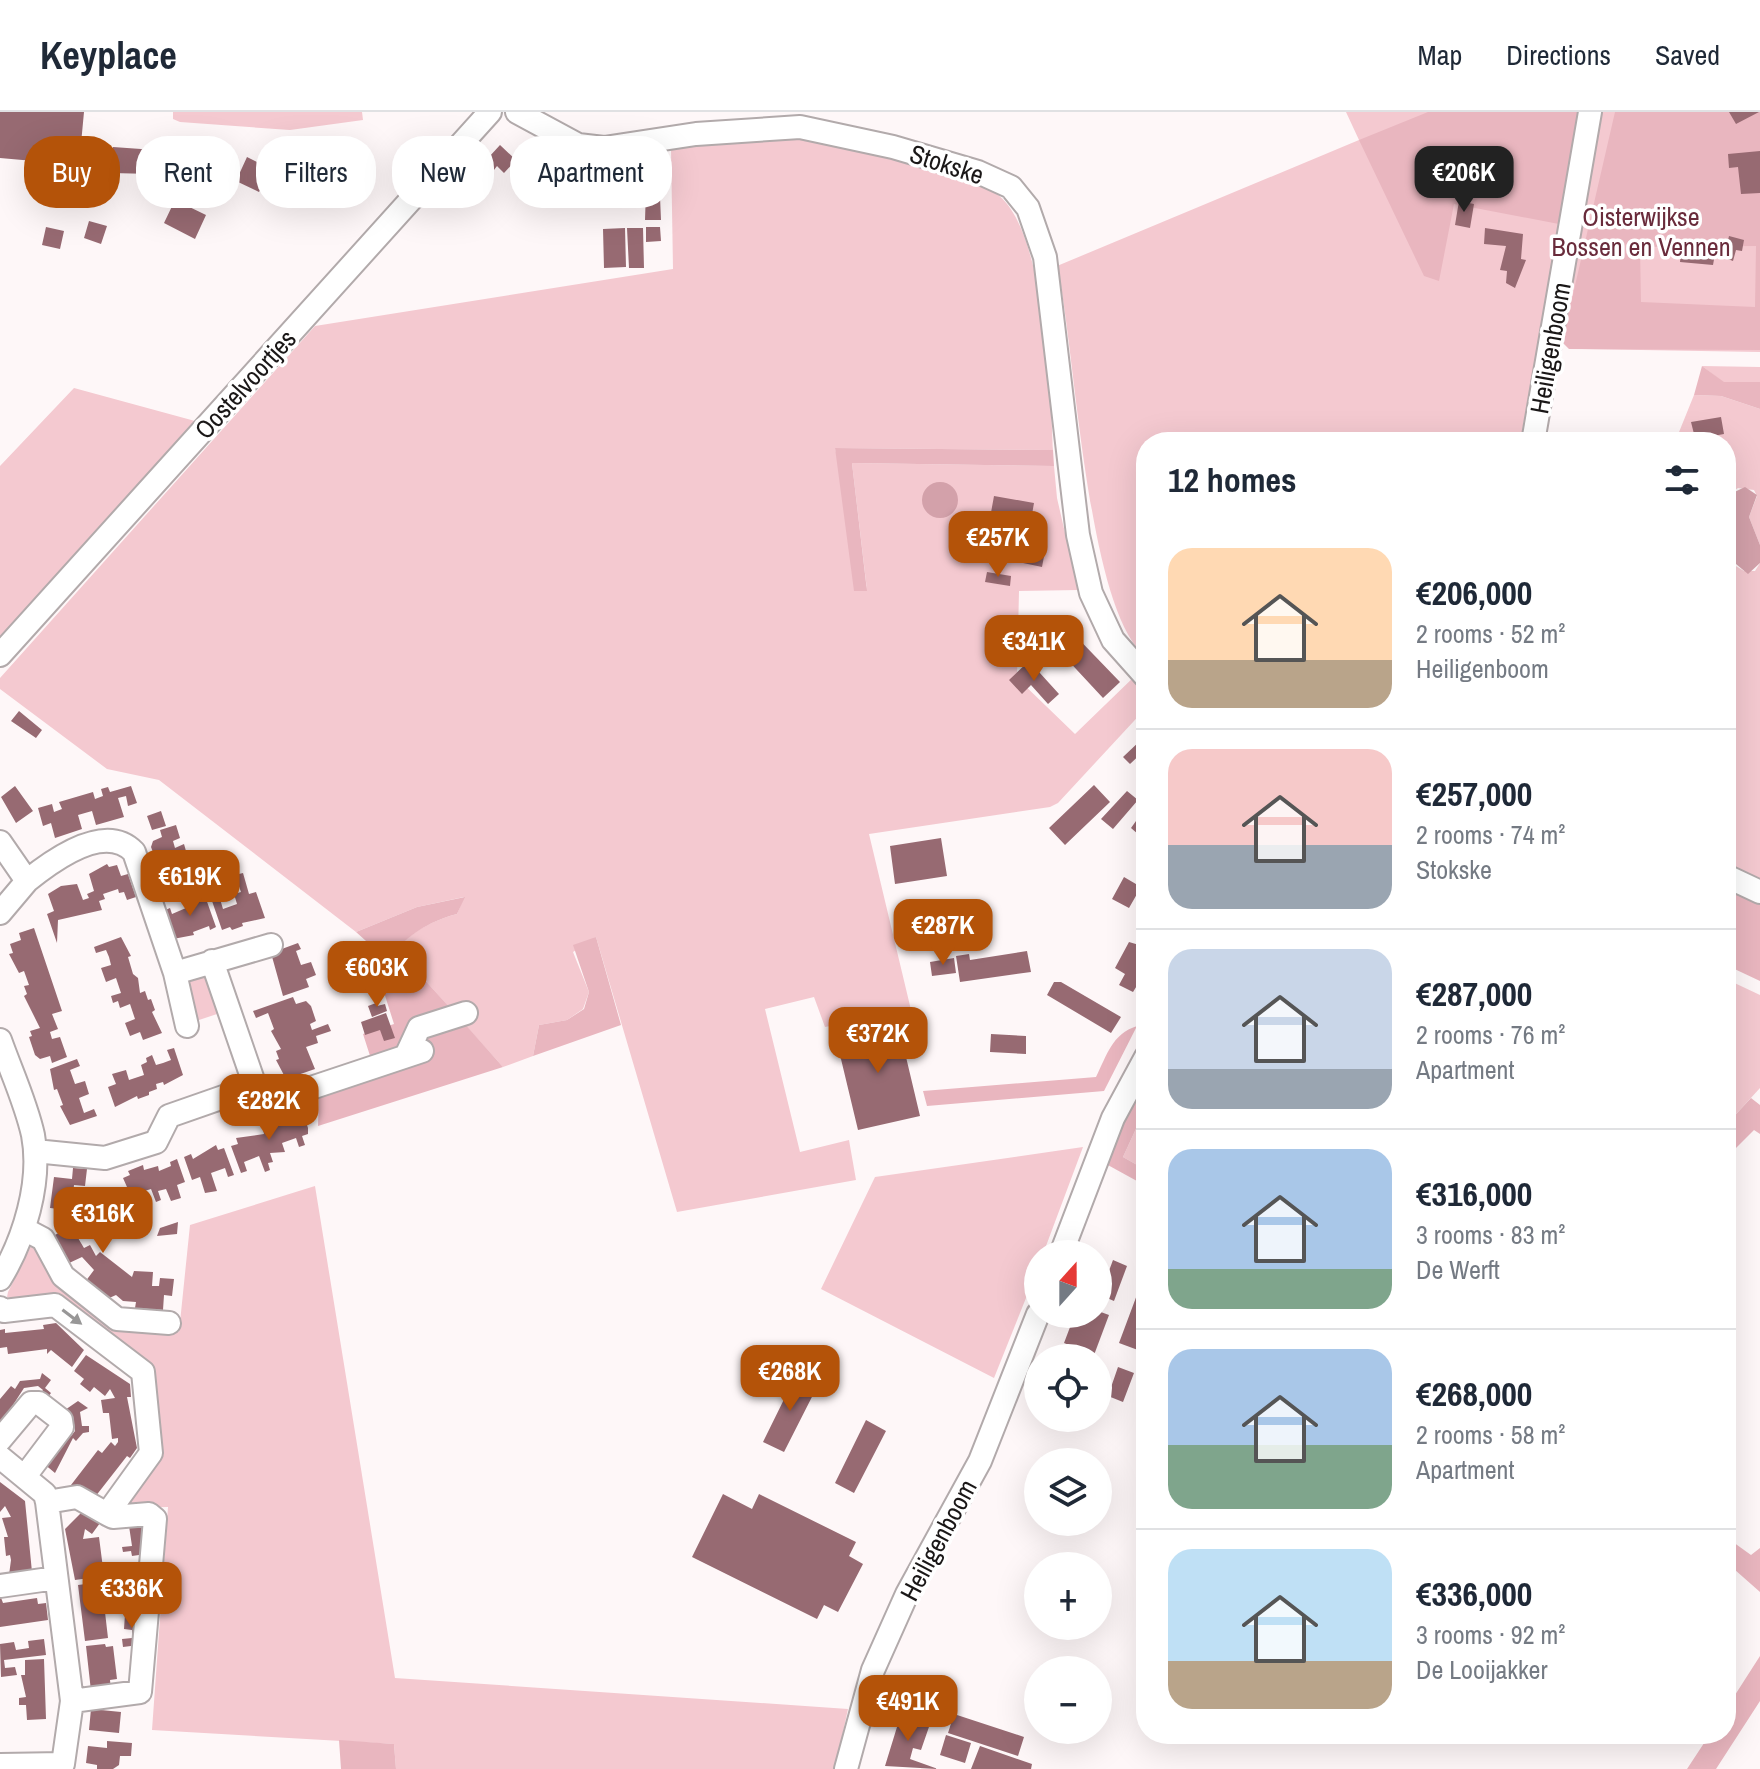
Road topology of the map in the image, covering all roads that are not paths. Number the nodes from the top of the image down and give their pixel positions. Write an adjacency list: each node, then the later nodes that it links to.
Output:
1 (490, 112): 5 (street, Oostelvoortjes)
2 (517, 112): 6 (street, Stokske)
3 (1590, 112): 4 (street, Heiligenboom)
4 (1535, 432)
5 (0, 655)
6 (1136, 666)
7 (0, 842): 8 (street)
8 (27, 881): 11 (street); 14 (street)
9 (1736, 881): 10 (street)
10 (1760, 892)
11 (0, 913)
12 (271, 945): 13 (street)
13 (212, 961): 14 (street); 19 (street)
14 (175, 973): 16 (street)
15 (466, 1013): 19 (street)
16 (187, 1026)
17 (0, 1040): 20 (street)
18 (1136, 1075): 22 (street)
19 (255, 1086): 20 (street)
20 (35, 1151): 21 (street)
21 (24, 1229): 23 (street); 25 (street)
22 (1066, 1240)
23 (0, 1279)
24 (0, 1308): 31 (street, one-way to 31)
25 (169, 1323)
26 (1032, 1328): 36 (street, Heiligenboom)
27 (0, 1440): 29 (street)
28 (0, 1457): 29 (street)
29 (25, 1476): 30 (street)
30 (47, 1502): 31 (street); 32 (street)
31 (107, 1514): 34 (street)
32 (56, 1578): 33 (street); 34 (street)
33 (0, 1586)
34 (72, 1701): 35 (street)
35 (0, 1765)
36 (846, 1769)

